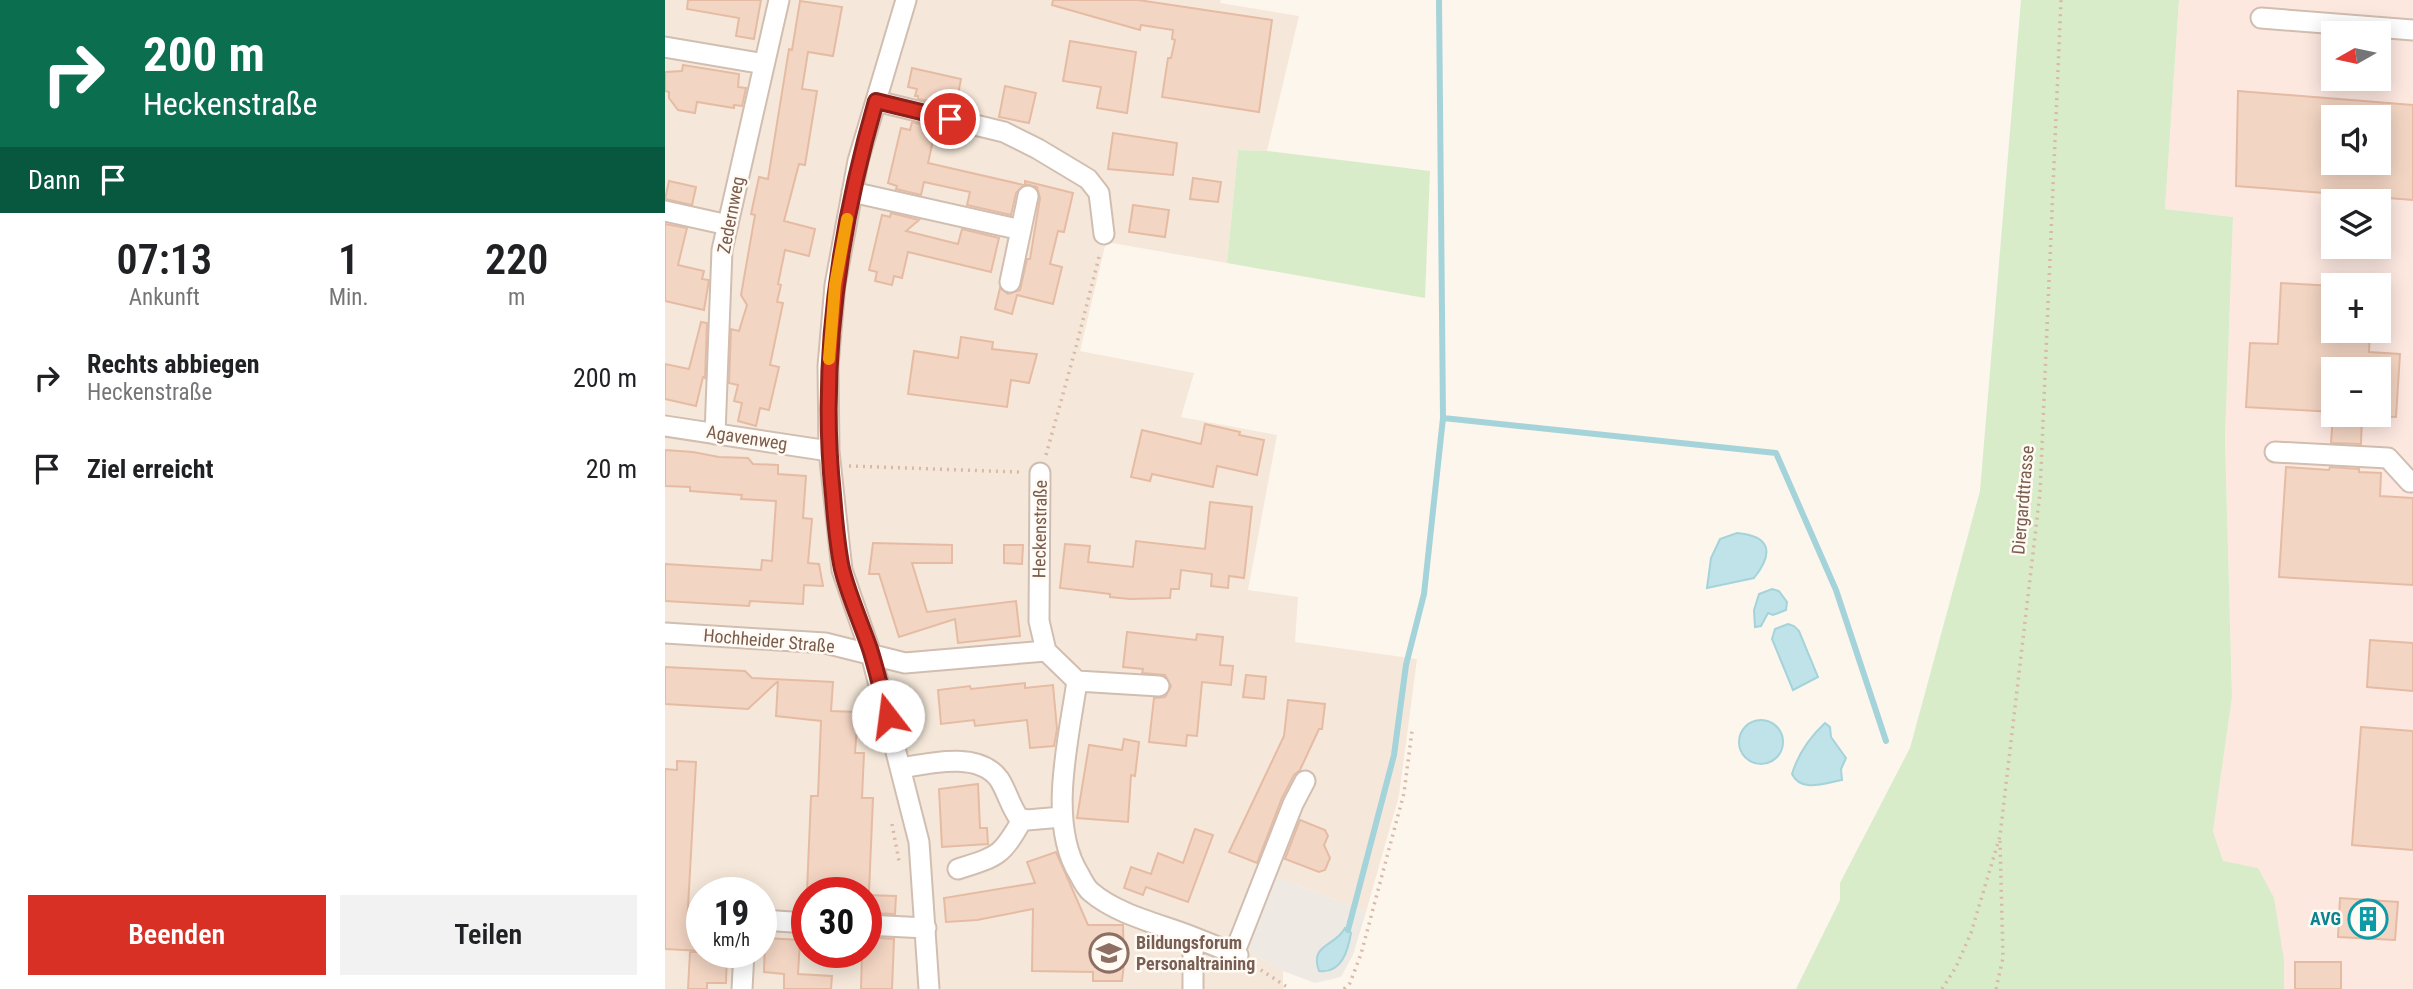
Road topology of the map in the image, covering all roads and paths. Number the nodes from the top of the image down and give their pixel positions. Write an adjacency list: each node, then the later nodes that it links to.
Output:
1 (779, 0): 7 (street, Zedernweg)
2 (906, 0): 8 (street)
3 (2061, 0): 32 (path, Diergardttrasse)
4 (2261, 18): 5 (street)
5 (2413, 30)
6 (665, 47): 7 (street)
7 (764, 64): 12 (street, Zedernweg)
8 (876, 101): 9 (street); 14 (street)
9 (852, 192): 13 (street); 19 (street)
10 (1028, 196): 13 (street)
11 (665, 211): 12 (street)
12 (728, 225): 17 (street, Zedernweg)
13 (1021, 230): 15 (street)
14 (1104, 234): 20 (path, Heckenstraße)
15 (1010, 282)
16 (665, 426): 17 (street, Agavenweg)
17 (715, 434): 19 (street, Agavenweg)
18 (2276, 452): 21 (street)
19 (838, 459): 20 (path); 24 (street)
20 (1041, 473): 23 (street, Heckenstraße)
21 (2413, 482)
22 (665, 633): 24 (street, Hochheider Straße)
23 (1046, 651): 24 (street, Hochheider Straße); 25 (street)
24 (871, 654): 28 (street)
25 (1077, 681): 26 (street); 30 (street)
26 (1160, 686)
27 (1412, 731): 43 (path)
28 (901, 768): 31 (street); 35 (street)
29 (1305, 781): 37 (street)
30 (1062, 817): 31 (street); 36 (street)
31 (1023, 820): 33 (street)
32 (2000, 836): 44 (path, Diergardttrasse); 45 (path)
33 (958, 869)
34 (882, 926): 35 (street)
35 (926, 928): 40 (street)
36 (1193, 937): 37 (street); 41 (street)
37 (1236, 955): 42 (path)
38 (743, 968): 39 (street)
39 (742, 989)
40 (929, 989)
41 (1193, 989)
42 (1290, 989)
43 (1344, 989)
44 (1942, 989)
45 (1996, 989)

